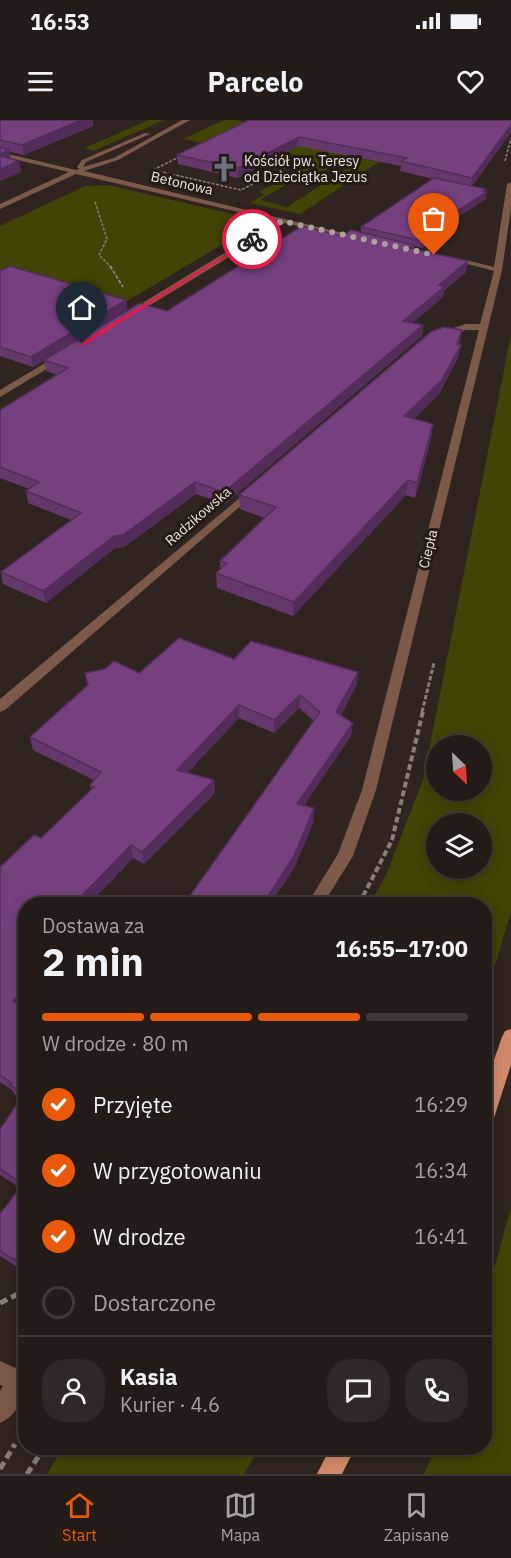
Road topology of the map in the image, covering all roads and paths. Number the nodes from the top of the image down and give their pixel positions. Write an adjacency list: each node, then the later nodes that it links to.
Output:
1 (186, 120): 5 (street); 5 (street)
2 (248, 153): 4 (path)
3 (0, 154): 5 (street, Betonowa)
4 (241, 156): 4 (path)
5 (75, 172): 8 (street); 9 (street, Betonowa)
6 (511, 184): 12 (street, Ciepła)
7 (95, 197): 13 (path)
8 (0, 207)
9 (282, 221): 10 (street, Betonowa); 14 (street)
10 (373, 242)
11 (441, 257): 12 (street)
12 (498, 270): 15 (street, Ciepła)
13 (126, 295)
14 (123, 319)
15 (483, 327): 16 (street); 21 (street, Ciepła)
16 (426, 340)
17 (72, 350): 18 (street)
18 (0, 394)
19 (263, 480): 20 (street, Radzikowska)
20 (0, 707)
21 (319, 897)
22 (511, 1037): 23 (main road)
23 (492, 1094)
24 (18, 1295): 25 (path)
25 (0, 1303)
26 (14, 1376): 27 (street)
27 (0, 1411)
28 (18, 1438): 31 (path)
29 (39, 1455): 32 (path)
30 (339, 1455): 33 (main road)
31 (0, 1468)
32 (27, 1474)
33 (329, 1474)

